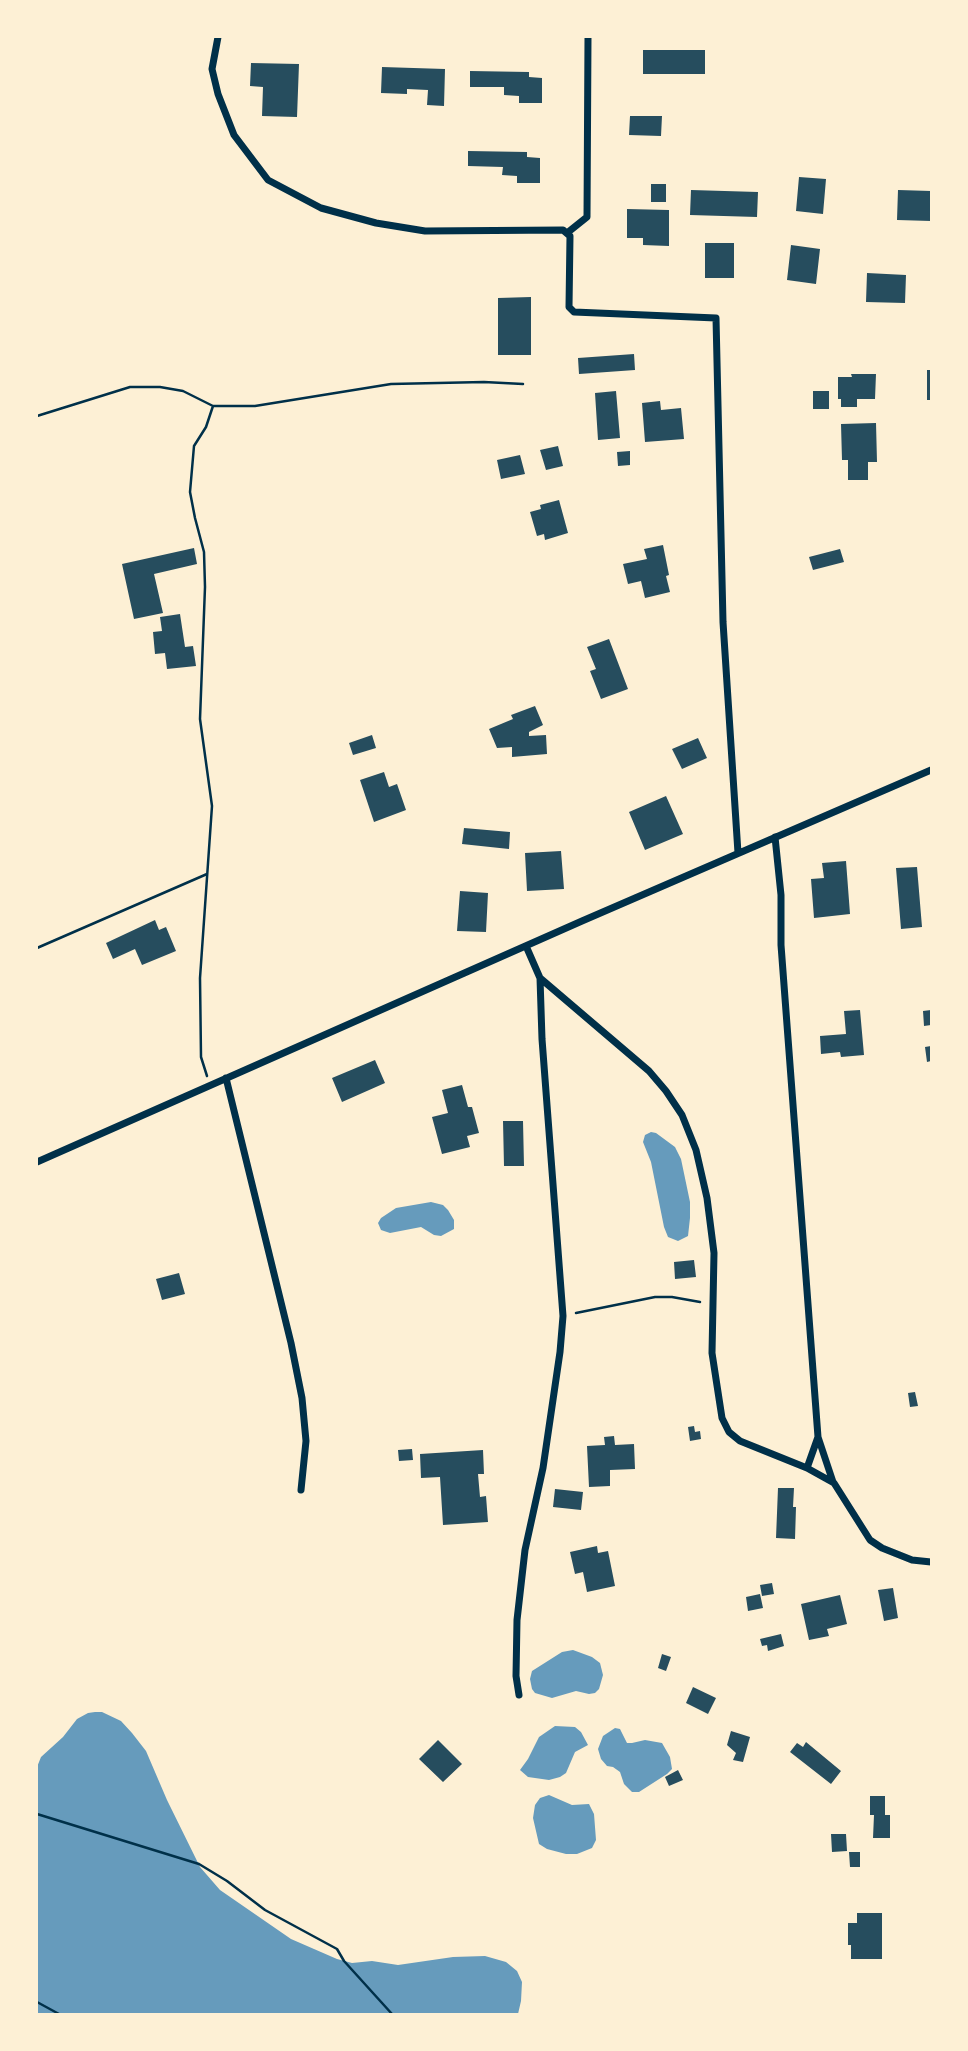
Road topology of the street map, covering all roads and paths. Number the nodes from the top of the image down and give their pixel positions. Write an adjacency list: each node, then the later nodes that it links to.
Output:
1 (218, 37): 3 (street)
2 (588, 37): 3 (street)
3 (567, 233): 9 (street)
4 (523, 384): 5 (path)
5 (213, 406): 6 (path); 10 (path)
6 (37, 416)
7 (931, 769): 8 (street)
8 (775, 837): 9 (street); 19 (street)
9 (738, 853): 11 (street)
10 (207, 874): 12 (path); 15 (path)
11 (526, 946): 13 (street); 14 (street)
12 (37, 948)
13 (540, 978): 17 (street); 18 (street)
14 (226, 1078): 15 (street); 22 (street)
15 (209, 1086): 16 (street)
16 (37, 1162)
17 (712, 1306): 18 (path); 20 (street)
18 (563, 1316): 24 (street)
19 (818, 1437): 20 (street); 21 (street)
20 (807, 1468): 21 (street)
21 (834, 1483): 23 (street)
22 (301, 1490)
23 (931, 1562)
24 (519, 1696)
25 (37, 1814): 28 (path)
26 (37, 2001): 27 (path)
27 (59, 2014)
28 (392, 2014)

